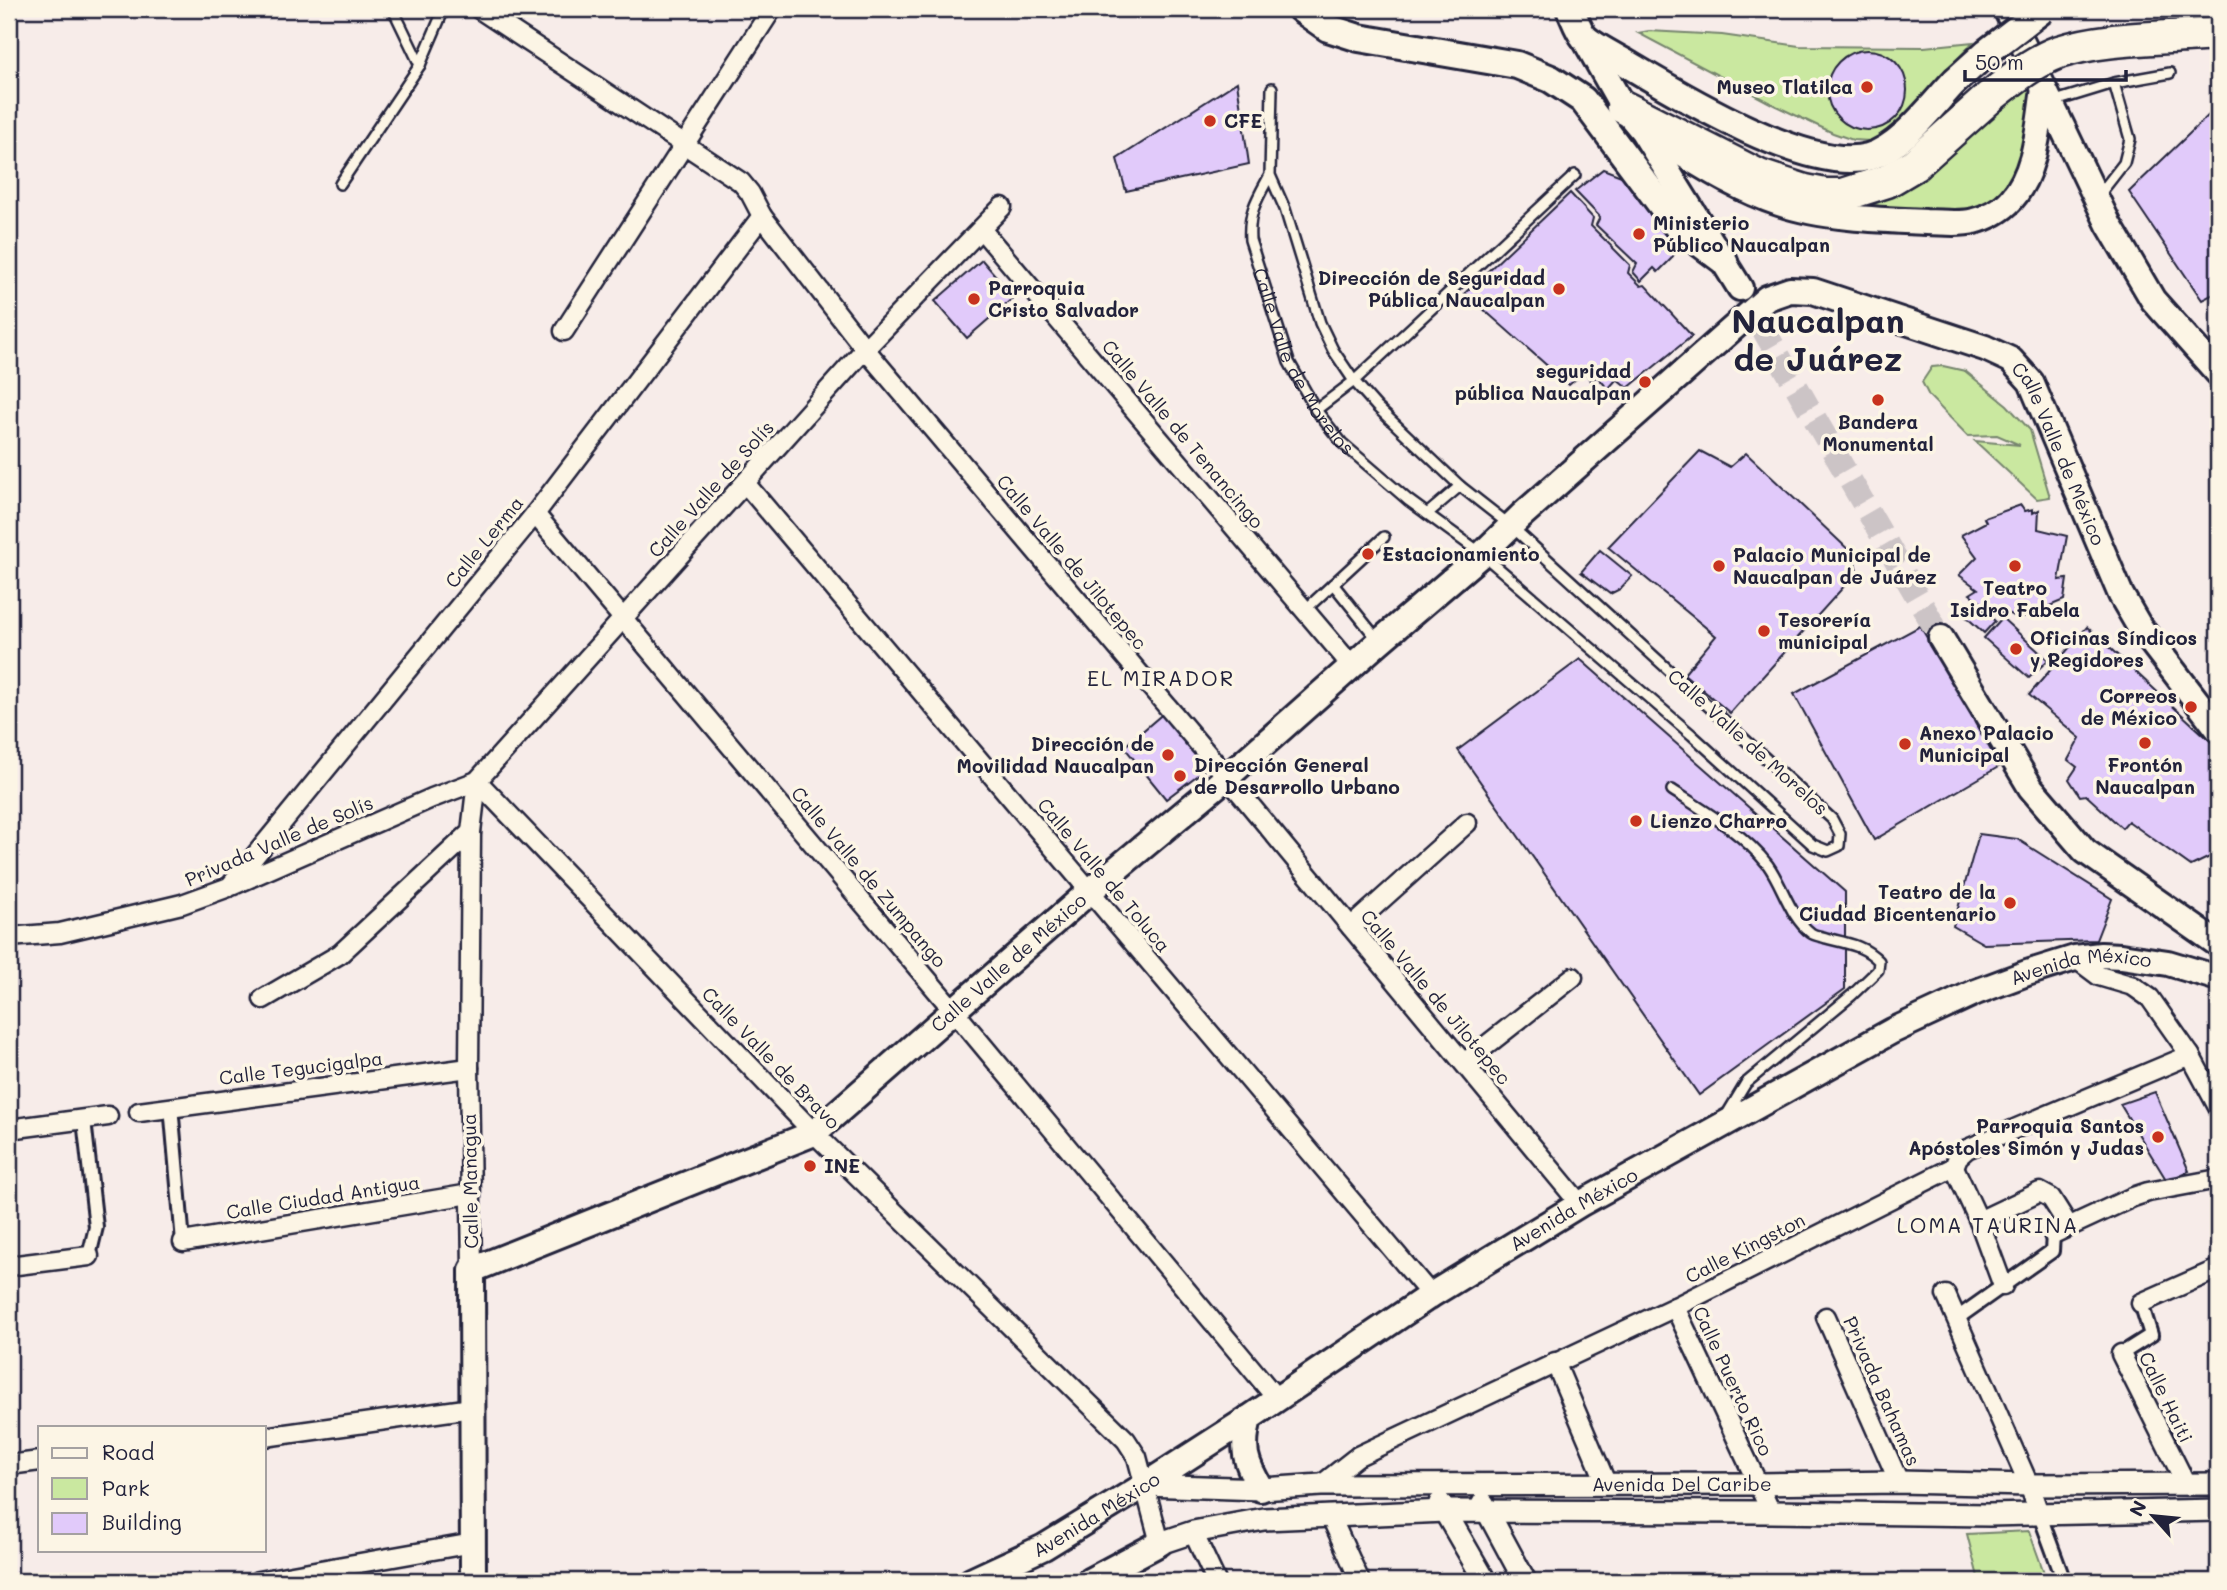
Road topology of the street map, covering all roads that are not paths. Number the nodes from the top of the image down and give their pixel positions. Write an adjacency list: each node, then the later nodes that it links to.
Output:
1 (393, 9): 11 (lane)
2 (444, 9): 11 (lane)
3 (480, 9): 17 (street, Calle Valle de Jilotepec)
4 (772, 9): 17 (street)
5 (1301, 9): 25 (main road)
6 (1570, 9): 10 (main road)
7 (2006, 9): 15 (main road)
8 (2043, 9): 10 (main road, bridge)
9 (2218, 34): 16 (highway, bridge)
10 (1584, 38): 16 (main road)
11 (420, 65): 20 (lane)
12 (2170, 73): 13 (lane)
13 (2114, 83): 15 (lane); 21 (lane)
14 (1272, 88): 18 (lane, Calle Valle de Morelos)
15 (2047, 96): 16 (main road); 21 (main road)
16 (1633, 118): 25 (main road)
17 (684, 145): 23 (street, Calle Valle de Jilotepec); 27 (street)
18 (1270, 175): 30 (lane, Calle Valle de Morelos); 31 (lane, Calle Valle de Morelos)
19 (1575, 175): 30 (lane)
20 (340, 184)
21 (2096, 200): 29 (main road)
22 (1002, 207): 24 (street, Calle Valle de Solís)
23 (762, 216): 28 (street, Calle Valle de Jilotepec); 34 (street, Calle Lerma)
24 (981, 229): 28 (street, Calle Valle de Solís); 40 (street, Calle Valle de Tenancingo)
25 (1724, 261): 26 (main road)
26 (1740, 288)
27 (564, 331)
28 (865, 349): 32 (street, Calle Valle de Solís); 46 (street, Calle Valle de Jilotepec)
29 (2218, 373)
30 (1354, 381): 31 (lane); 33 (lane, Calle Valle de Morelos)
31 (1316, 410): 35 (lane, Calle Valle de Morelos)
32 (745, 483): 41 (street, Calle Valle de Solís); 52 (street, Calle Valle de Toluca)
33 (1460, 486): 35 (lane); 36 (lane, Calle Valle de Morelos)
34 (535, 514): 41 (street, Calle Valle de Zumpango); 51 (street, Calle Lerma)
35 (1427, 514): 38 (lane, Calle Valle de Morelos)
36 (1511, 526): 38 (main road, Calle Valle de México); 38 (lane, Calle Valle de Morelos); 45 (main road, Calle Valle de México)
37 (1384, 537): 39 (lane)
38 (1482, 554): 43 (main road, Calle Valle de México)
39 (1333, 584): 40 (lane); 43 (lane)
40 (1305, 610): 44 (street, Calle Valle de Tenancingo)
41 (623, 617): 47 (street, Calle Valle de Solís); 60 (street, Calle Valle de Zumpango)
42 (1941, 638): 55 (main road)
43 (1379, 642): 44 (main road, Calle Valle de México)
44 (1352, 666): 46 (main road, Calle Valle de México)
45 (2218, 729)
46 (1227, 778): 52 (main road, Calle Valle de México); 53 (street, Calle Valle de Jilotepec)
47 (478, 781): 50 (street, Calle Managua); 51 (street, Privada Valle de Solís); 71 (street, Calle Valle de Bravo)
48 (1672, 790): 69 (lane)
49 (1468, 823): 53 (street)
50 (471, 832): 59 (street); 63 (street, Calle Managua)
51 (229, 887): 54 (street, Privada Valle de Solís)
52 (1090, 891): 60 (main road, Calle Valle de México); 84 (street, Calle Valle de Toluca)
53 (1351, 927): 62 (street, Calle Valle de Jilotepec)
54 (9, 937)
55 (2218, 944)
56 (2075, 958): 58 (main road, Avenida México); 61 (street); 69 (main road, Avenida México)
57 (1573, 977): 62 (street)
58 (2218, 978)
59 (263, 999)
60 (954, 1011): 71 (main road, Calle Valle de México); 92 (street, Calle Valle de Zumpango)
61 (2190, 1055): 65 (street); 72 (street, Calle Kingston)
62 (1464, 1063): 75 (street, Calle Valle de Jilotepec)
63 (469, 1068): 64 (street, Calle Tegucigalpa); 74 (street, Calle Managua)
64 (171, 1106): 66 (street, Calle Tegucigalpa); 78 (street)
65 (2218, 1107)
66 (139, 1112)
67 (108, 1116): 68 (street)
68 (84, 1120): 70 (street); 79 (street)
69 (1722, 1124): 75 (main road, Avenida México)
70 (9, 1129)
71 (814, 1133): 82 (main road, Calle Valle de México); 102 (street, Calle Valle de Bravo)
72 (1954, 1167): 76 (street); 87 (street, Calle Kingston)
73 (2218, 1179): 77 (street)
74 (470, 1194): 78 (street, Calle Ciudad Antigua); 82 (street, Calle Managua)
75 (1580, 1204): 84 (main road, Avenida México)
76 (1979, 1221): 77 (street); 83 (street)
77 (2060, 1229): 83 (street)
78 (183, 1242)
79 (89, 1256): 80 (street)
80 (9, 1266)
81 (2218, 1269): 86 (street, Calle Haiti)
82 (472, 1270): 93 (main road, Calle Managua)
83 (2003, 1286): 89 (street)
84 (1431, 1294): 92 (main road, Avenida México)
85 (1946, 1295): 89 (street)
86 (2141, 1303): 90 (street, Calle Haiti)
87 (1675, 1307): 91 (street, Calle Kingston); 99 (street, Calle Puerto Rico)
88 (1826, 1317): 98 (street, Privada Bahamas)
89 (1956, 1319): 107 (street)
90 (2121, 1354): 100 (street, Calle Haiti)
91 (1555, 1363): 103 (street, Calle Kingston); 105 (street)
92 (1277, 1399): 94 (main road, Avenida México)
93 (472, 1408): 95 (street); 117 (main road, Calle Managua)
94 (1249, 1418): 102 (main road, Avenida México); 108 (main road)
95 (266, 1437)
96 (38, 1461): 97 (street)
97 (9, 1465)
98 (1899, 1482): 99 (street, Avenida Del Caribe); 107 (street, Avenida Del Caribe)
99 (1758, 1484): 105 (street, Avenida Del Caribe); 112 (street, Calle Puerto Rico)
100 (2186, 1484): 101 (street, Avenida Del Caribe); 107 (street, Avenida Del Caribe)
101 (2218, 1484)
102 (1145, 1485): 108 (street, Avenida Del Caribe); 118 (street, Calle Valle de Bravo); 121 (main road, Avenida México)
103 (1321, 1485): 106 (street, Avenida Del Caribe); 108 (street, Avenida Del Caribe)
104 (1473, 1485): 105 (street, Avenida Del Caribe); 106 (street, Avenida Del Caribe); 111 (street)
105 (1607, 1485)
106 (1430, 1486): 110 (street)
107 (2029, 1486): 113 (street)
108 (1261, 1489): 115 (street)
109 (2218, 1510): 113 (street, Avenida Del Caribe)
110 (1444, 1511): 111 (street, Avenida Del Caribe); 114 (street, Avenida Del Caribe); 125 (street)
111 (1488, 1511): 112 (street, Avenida Del Caribe); 126 (street)
112 (1771, 1512): 113 (street, Avenida Del Caribe)
113 (2039, 1513): 127 (street)
114 (1331, 1517): 115 (street, Avenida Del Caribe); 124 (street)
115 (1264, 1519): 116 (street, Avenida Del Caribe)
116 (1193, 1532): 118 (street, Avenida Del Caribe); 123 (street)
117 (473, 1543): 119 (street); 120 (main road, Calle Managua)
118 (1160, 1543): 122 (main road)
119 (258, 1581)
120 (473, 1581)
121 (971, 1581)
122 (1089, 1581)
123 (1216, 1581)
124 (1360, 1581)
125 (1485, 1581)
126 (1525, 1581)
127 (2064, 1581)

